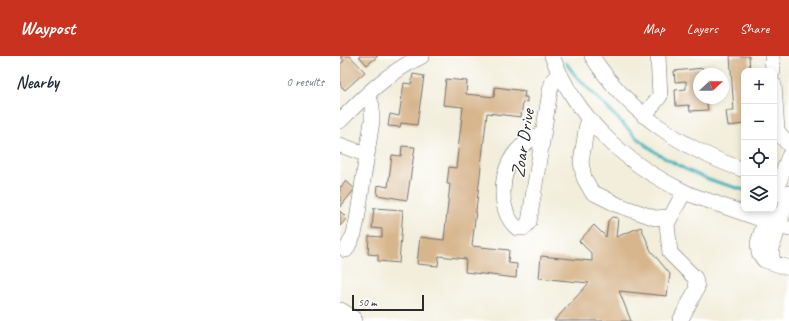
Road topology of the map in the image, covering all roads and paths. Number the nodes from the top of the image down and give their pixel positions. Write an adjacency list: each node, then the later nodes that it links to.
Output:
1 (422, 56): 8 (street)
2 (552, 56): 7 (street)
3 (592, 56): 10 (street)
4 (658, 56): 10 (street)
5 (772, 56): 6 (street)
6 (773, 68)
7 (559, 73): 11 (street); 13 (street, Zoar Drive)
8 (368, 94): 12 (street); 16 (street)
9 (775, 104): 15 (street)
10 (644, 116): 18 (street)
11 (588, 118): 20 (street); 23 (street)
12 (340, 121)
13 (544, 132): 13 (street, Zoar Drive)
14 (340, 145): 16 (street)
15 (789, 145)
16 (368, 151): 25 (street)
17 (789, 156): 19 (street)
18 (741, 169)
19 (779, 185)
20 (684, 192): 22 (street); 23 (street)
21 (789, 193): 24 (street)
22 (767, 215): 24 (street); 26 (street)
23 (670, 217): 30 (street)
24 (784, 228): 26 (street)
25 (346, 250)
26 (774, 263): 27 (street)
27 (789, 268)
28 (340, 313): 29 (highway)
29 (352, 321)
30 (680, 321)

